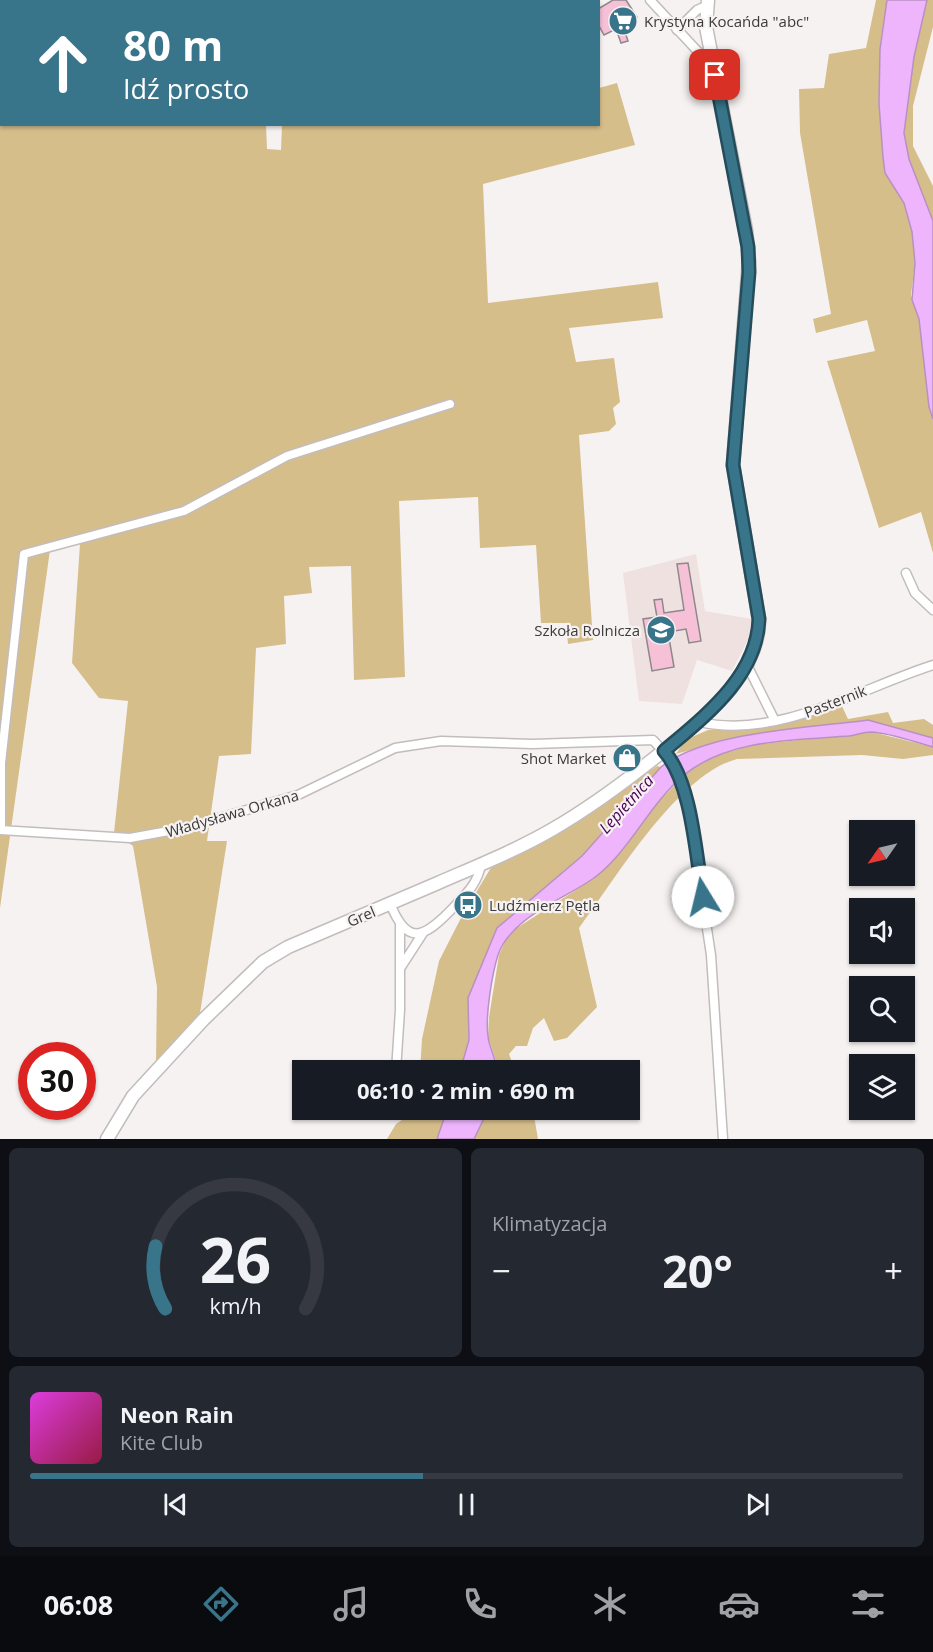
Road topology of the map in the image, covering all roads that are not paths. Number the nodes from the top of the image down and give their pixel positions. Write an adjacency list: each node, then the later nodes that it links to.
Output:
1 (650, 0): 3 (street)
2 (707, 3): 3 (street); 4 (street, Grel)
3 (677, 30): 4 (street)
4 (713, 61): 8 (street, Grel)
5 (450, 404): 13 (street)
6 (906, 573): 7 (street)
7 (933, 610)
8 (746, 663): 10 (street); 11 (street, Grel)
9 (933, 665): 10 (street, Pasternik)
10 (775, 721): 11 (street, Pasternik)
11 (700, 722): 12 (street, Grel)
12 (666, 754): 13 (street, Władysława Orkana); 14 (street, Grel); 21 (street)
13 (1, 830)
14 (482, 864): 15 (street, Grel); 17 (street)
15 (390, 903): 16 (street); 20 (street, Grel)
16 (400, 926): 17 (street); 18 (street)
17 (423, 933): 18 (street)
18 (401, 967): 19 (street)
19 (397, 1060)
20 (106, 1139)
21 (723, 1139)

